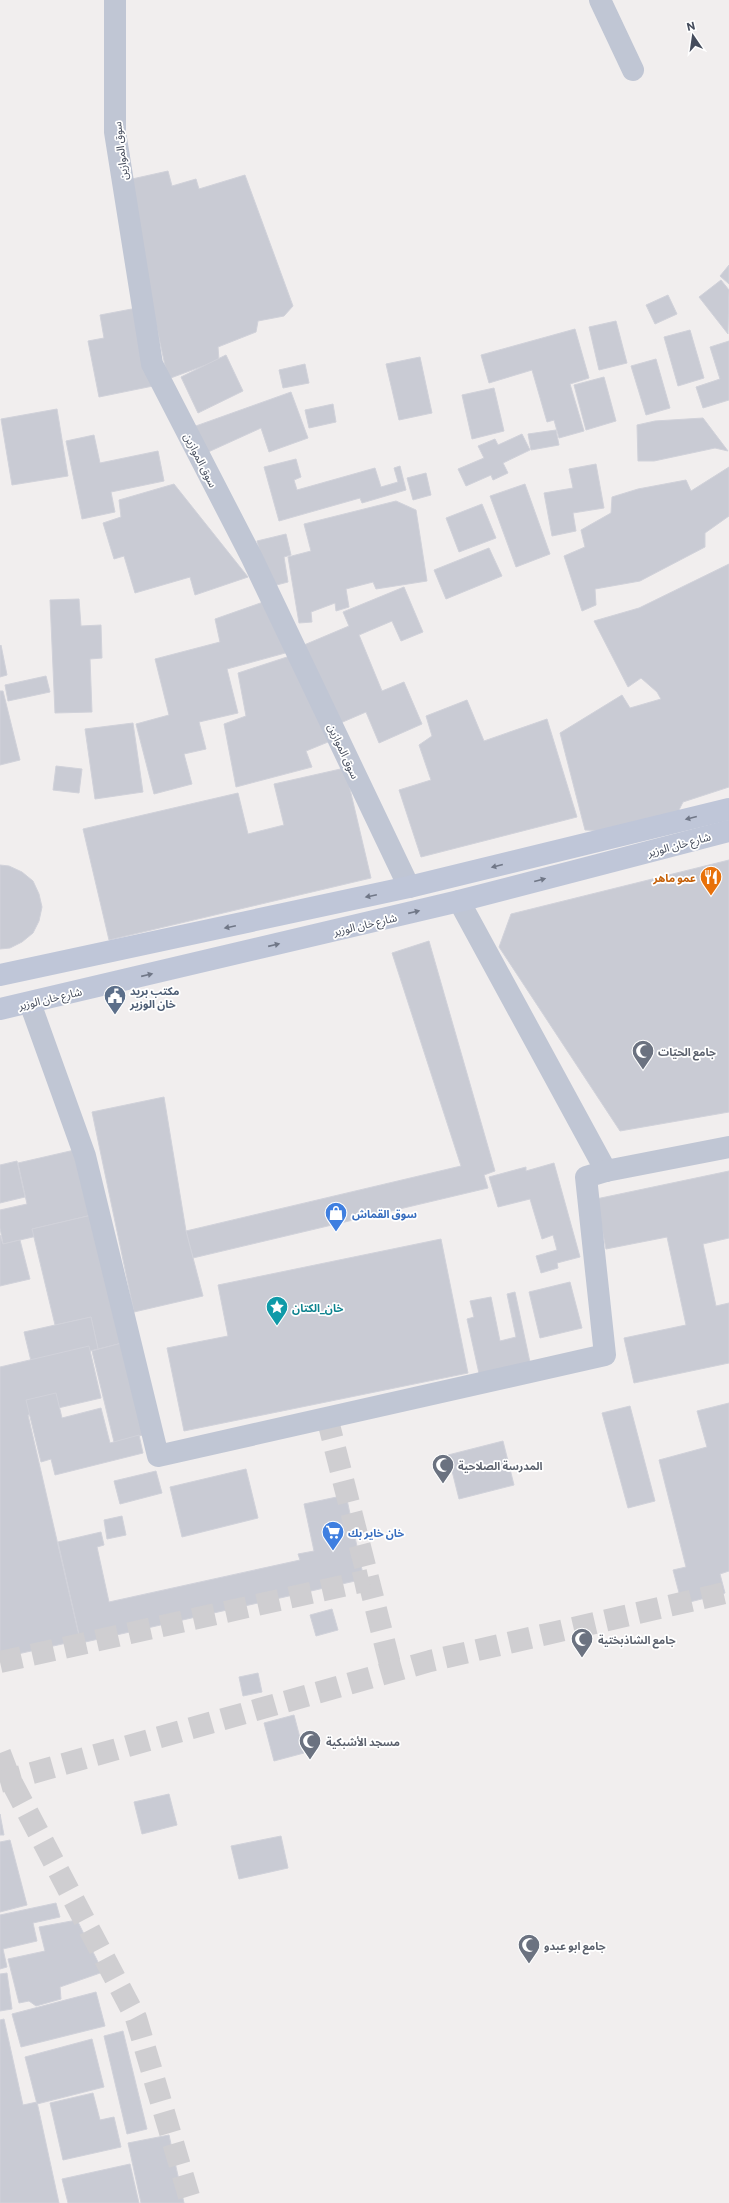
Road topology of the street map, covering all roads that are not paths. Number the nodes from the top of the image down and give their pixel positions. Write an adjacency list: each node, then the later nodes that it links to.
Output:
1 (115, 0): 6 (street, سوق الموازين)
2 (600, 0): 3 (street)
3 (633, 70)
4 (729, 809): 6 (street, شارع خان الوزير, one-way to 6)
5 (729, 830): 7 (street, شارع خان الوزير, one-way to 5)
6 (409, 888): 8 (street, شارع خان الوزير, one-way to 8)
7 (459, 902): 9 (street, شارع خان الوزير, one-way to 7); 12 (street)
8 (0, 975)
9 (30, 1003): 10 (street, شارع خان الوزير); 12 (street)
10 (0, 1009)
11 (729, 1147): 12 (street)
12 (606, 1171)

